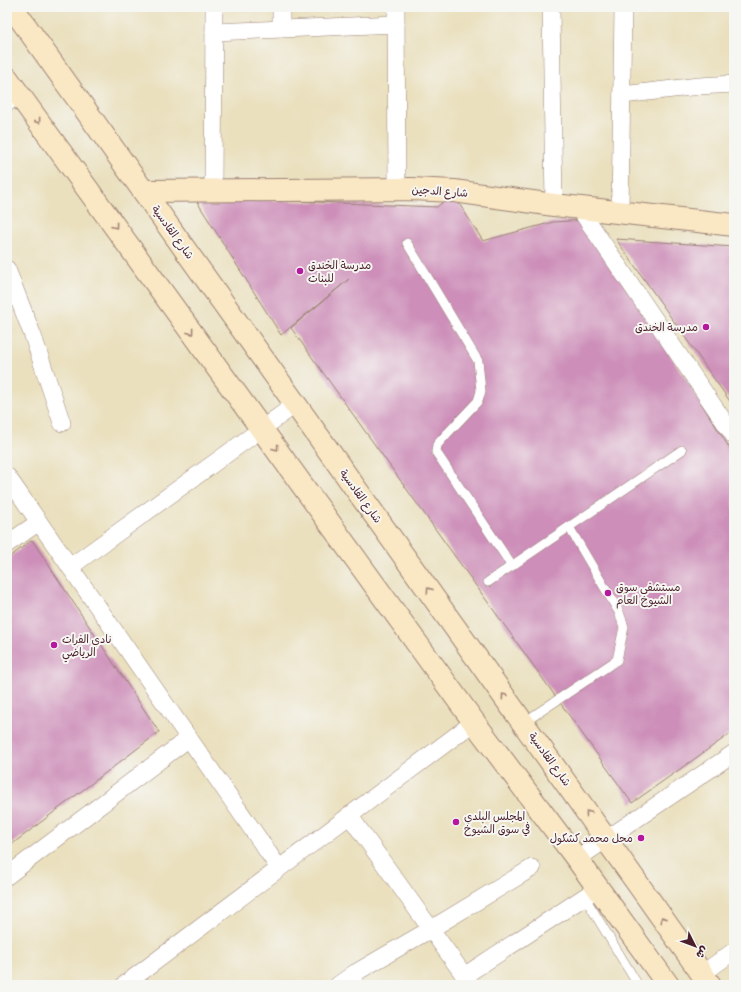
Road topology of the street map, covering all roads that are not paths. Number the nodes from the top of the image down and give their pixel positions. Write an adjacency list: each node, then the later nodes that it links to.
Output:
1 (12, 7): 14 (main road, شارع القادسية)
2 (214, 7): 9 (street)
3 (281, 7): 8 (street)
4 (396, 7): 7 (street)
5 (551, 7): 16 (street)
6 (623, 7): 12 (street)
7 (396, 24): 8 (street); 13 (street)
8 (281, 29): 9 (street)
9 (214, 32): 15 (street)
10 (734, 84): 12 (street)
11 (11, 92): 24 (main road, one-way to 24)
12 (622, 95): 18 (street)
13 (397, 189): 15 (main road, شارع الدجين); 16 (main road, شارع الدجين)
14 (144, 191): 15 (main road, شارع الدجين); 22 (main road, شارع القادسية)
15 (213, 191)
16 (554, 205): 17 (main road, شارع الدجين)
17 (579, 208): 18 (main road, شارع الدجين); 25 (street)
18 (620, 212): 19 (main road, شارع الدجين)
19 (734, 225)
20 (407, 242): 31 (lane)
21 (7, 269): 23 (street)
22 (296, 404): 24 (street); 35 (main road, شارع القادسية, one-way to 22)
23 (62, 423)
24 (262, 428): 32 (street); 34 (main road, one-way to 34)
25 (734, 436)
26 (682, 450): 29 (lane)
27 (7, 476): 28 (street)
28 (39, 522): 30 (street); 32 (street)
29 (570, 527): 31 (lane); 35 (lane)
30 (7, 544)
31 (512, 566): 33 (lane)
32 (70, 567): 36 (street)
33 (488, 582)
34 (474, 722): 38 (street); 40 (main road)
35 (523, 723): 39 (main road, شارع القادسية, one-way to 35)
36 (189, 738): 41 (street); 43 (street)
37 (734, 753): 39 (street)
38 (349, 816): 41 (street); 45 (street)
39 (607, 840): 40 (street); 48 (main road, شارع القادسية, one-way to 39)
40 (577, 859): 44 (main road)
41 (279, 868): 50 (street)
42 (532, 868): 45 (street)
43 (7, 876)
44 (591, 892): 49 (street); 52 (lane); 53 (main road)
45 (431, 930): 47 (street); 49 (street)
46 (734, 951): 48 (street)
47 (355, 979): 51 (street)
48 (706, 979)
49 (468, 980)
50 (124, 985)
51 (338, 985)
52 (638, 985)
53 (668, 985)

